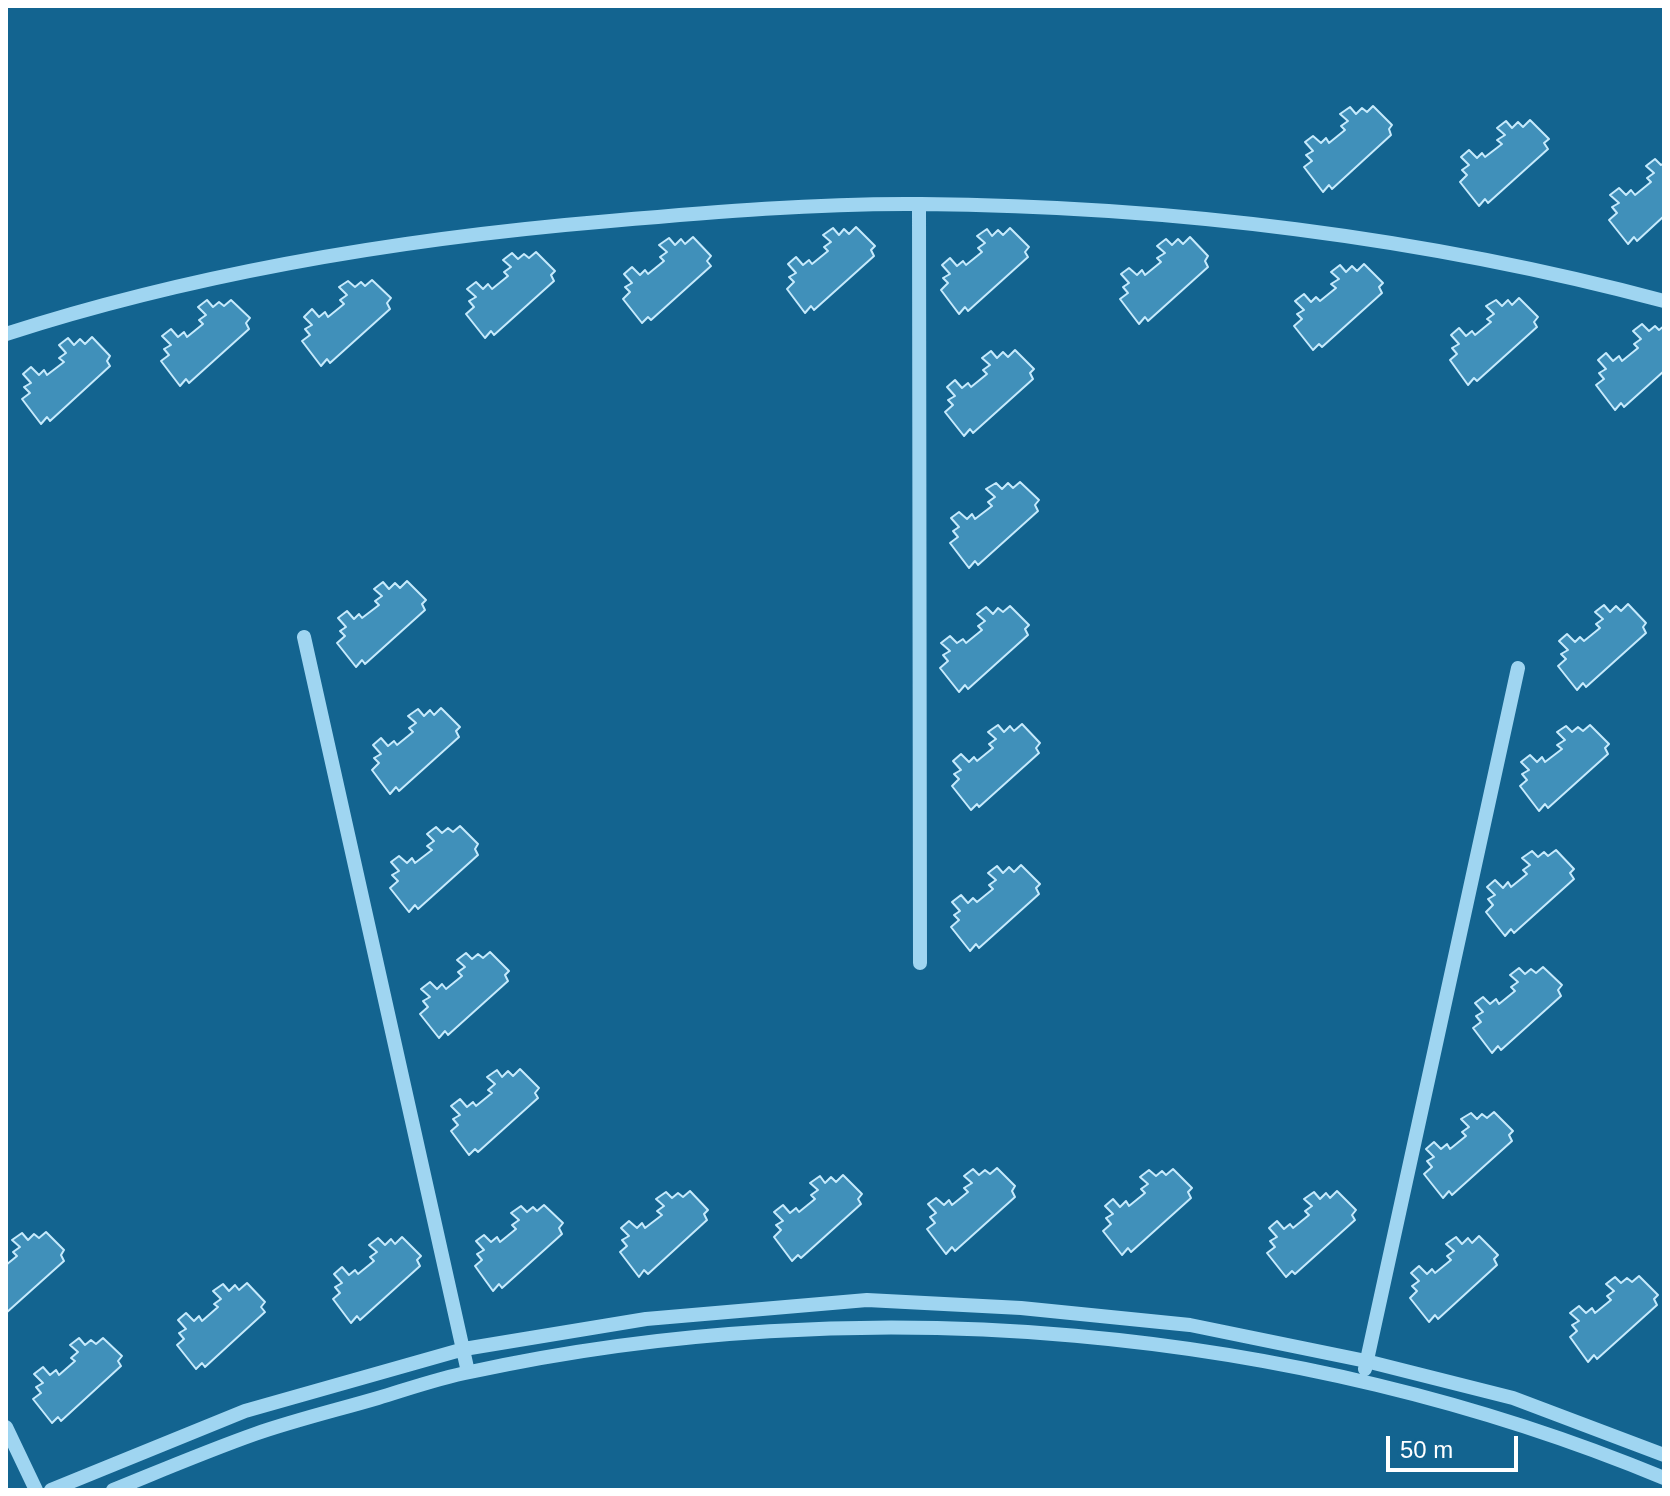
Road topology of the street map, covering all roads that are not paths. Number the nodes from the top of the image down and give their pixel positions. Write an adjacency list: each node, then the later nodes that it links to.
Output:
1 (919, 204): 2 (street); 3 (street); 6 (street)
2 (1664, 301)
3 (6, 334)
4 (304, 637): 7 (street)
5 (1518, 668): 8 (street)
6 (920, 963)
7 (464, 1349): 8 (street); 9 (street); 15 (street)
8 (1366, 1361): 10 (street); 12 (street)
9 (468, 1372): 10 (street); 16 (street)
10 (1363, 1381): 13 (street)
11 (6, 1427): 14 (street)
12 (1664, 1455)
13 (1664, 1478)
14 (36, 1490)
15 (51, 1490)
16 (113, 1490)

